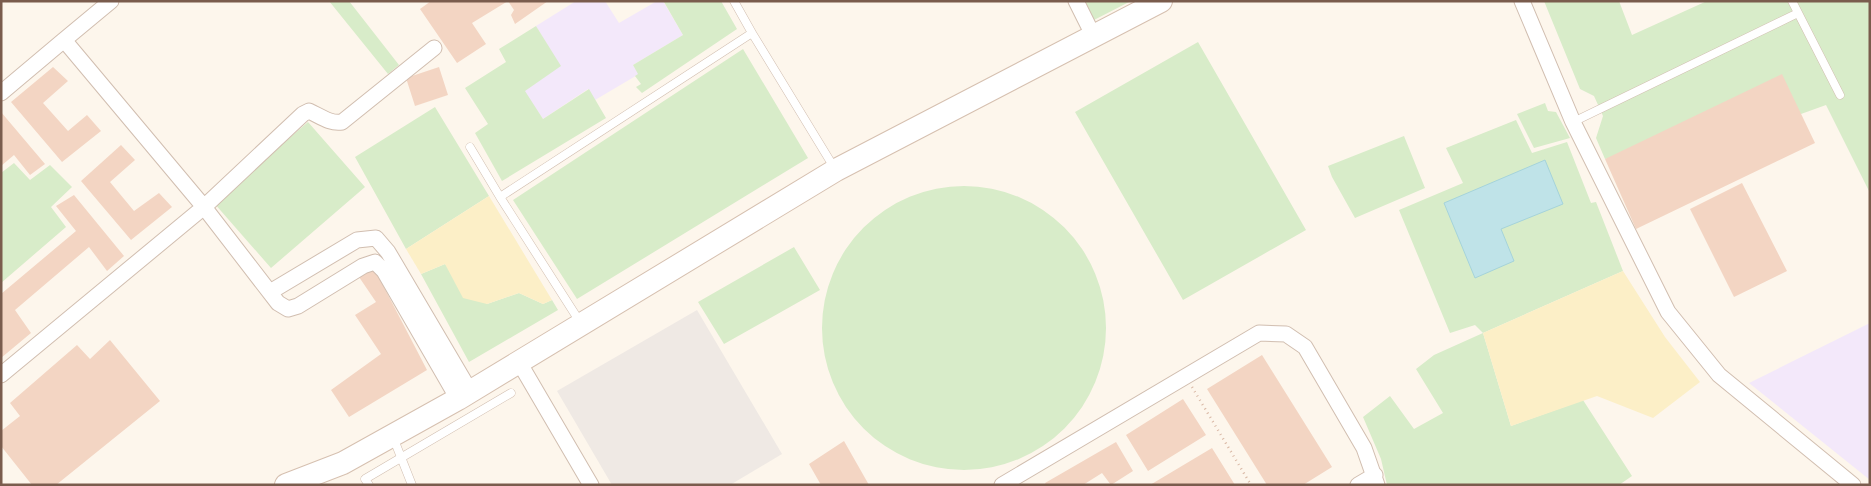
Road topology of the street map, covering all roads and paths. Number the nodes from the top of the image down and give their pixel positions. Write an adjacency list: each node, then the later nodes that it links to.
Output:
1 (111, 1): 10 (street)
2 (734, 1): 8 (lane)
3 (1076, 1): 9 (street)
4 (1161, 1): 9 (street)
5 (1522, 1): 14 (street)
6 (1792, 1): 7 (lane)
7 (1798, 13): 13 (lane); 14 (lane)
8 (752, 33): 16 (lane); 17 (lane)
9 (1093, 36): 16 (street)
10 (64, 40): 12 (street); 18 (street)
11 (434, 48): 18 (street)
12 (1, 93)
13 (1840, 95)
14 (1573, 122): 36 (street)
15 (470, 146): 17 (lane)
16 (836, 170): 20 (street)
17 (500, 197): 20 (lane)
18 (204, 207): 19 (street); 22 (street)
19 (270, 292): 25 (street); 25 (street)
20 (581, 324): 21 (street)
21 (519, 362): 25 (street); 32 (street)
22 (1, 375)
23 (1185, 376): 28 (street); 33 (street); 34 (path)
24 (511, 393): 27 (lane)
25 (464, 395): 26 (street)
26 (392, 435): 27 (lane); 29 (street)
27 (402, 459): 30 (lane); 31 (lane)
28 (1376, 480): 35 (street)
29 (286, 485)
30 (369, 485)
31 (412, 485)
32 (591, 485)
33 (1002, 485)
34 (1251, 485)
35 (1358, 485)
36 (1854, 485)

